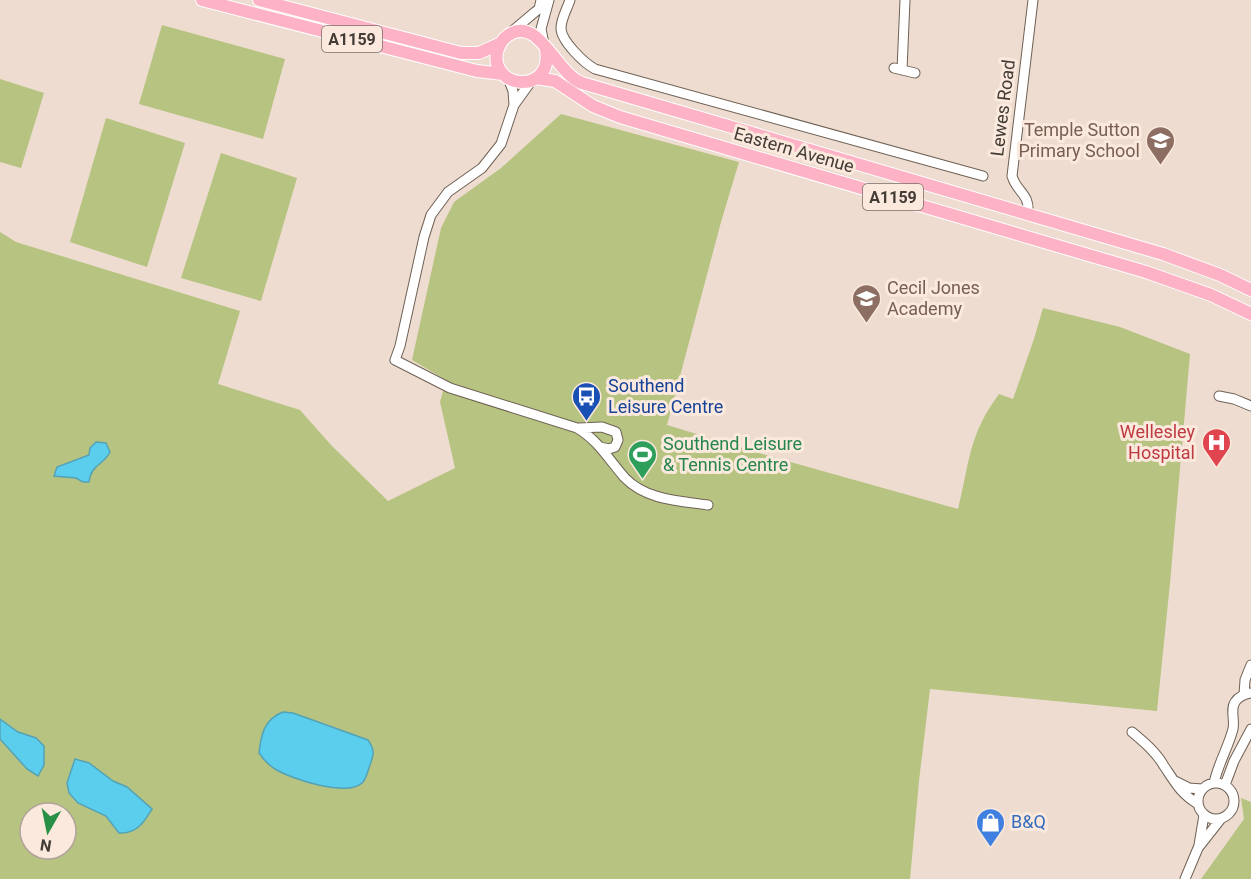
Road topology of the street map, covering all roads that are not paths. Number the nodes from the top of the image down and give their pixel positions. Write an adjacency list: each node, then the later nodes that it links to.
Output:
1 (202, 0): 11 (main road, A1159)
2 (259, 0): 8 (main road, A1159)
3 (541, 0): 8 (street)
4 (549, 0): 9 (street)
5 (570, 0): 14 (street)
6 (906, 0): 10 (street)
7 (1033, 0): 15 (street, Lewes Road)
8 (504, 40): 9 (main road, Eastern Avenue); 11 (main road)
9 (545, 46): 12 (main road); 15 (main road, Eastern Avenue / A1159)
10 (915, 74)
11 (506, 76): 12 (main road, Eastern Avenue); 13 (street)
12 (534, 79): 13 (street); 17 (main road, Eastern Avenue / A1159)
13 (514, 105): 20 (street)
14 (983, 176)
15 (1028, 214): 16 (main road, Eastern Avenue / A1159)
16 (1251, 290)
17 (1251, 314)
18 (1219, 396): 19 (street)
19 (1251, 405)
20 (577, 428): 21 (street); 21 (street)
21 (600, 447): 22 (street)
22 (708, 505)
23 (1251, 665): 24 (street)
24 (1247, 694): 25 (street)
25 (1235, 720): 26 (street); 29 (street)
26 (1251, 729): 30 (street)
27 (1132, 732): 28 (street)
28 (1173, 780): 31 (street); 32 (street)
29 (1214, 783): 30 (street); 31 (street)
30 (1225, 785): 34 (street)
31 (1202, 789): 32 (street)
32 (1198, 804): 33 (street)
33 (1204, 815): 34 (street); 35 (street)
34 (1220, 820): 35 (street)
35 (1198, 848): 36 (street)
36 (1185, 879)

